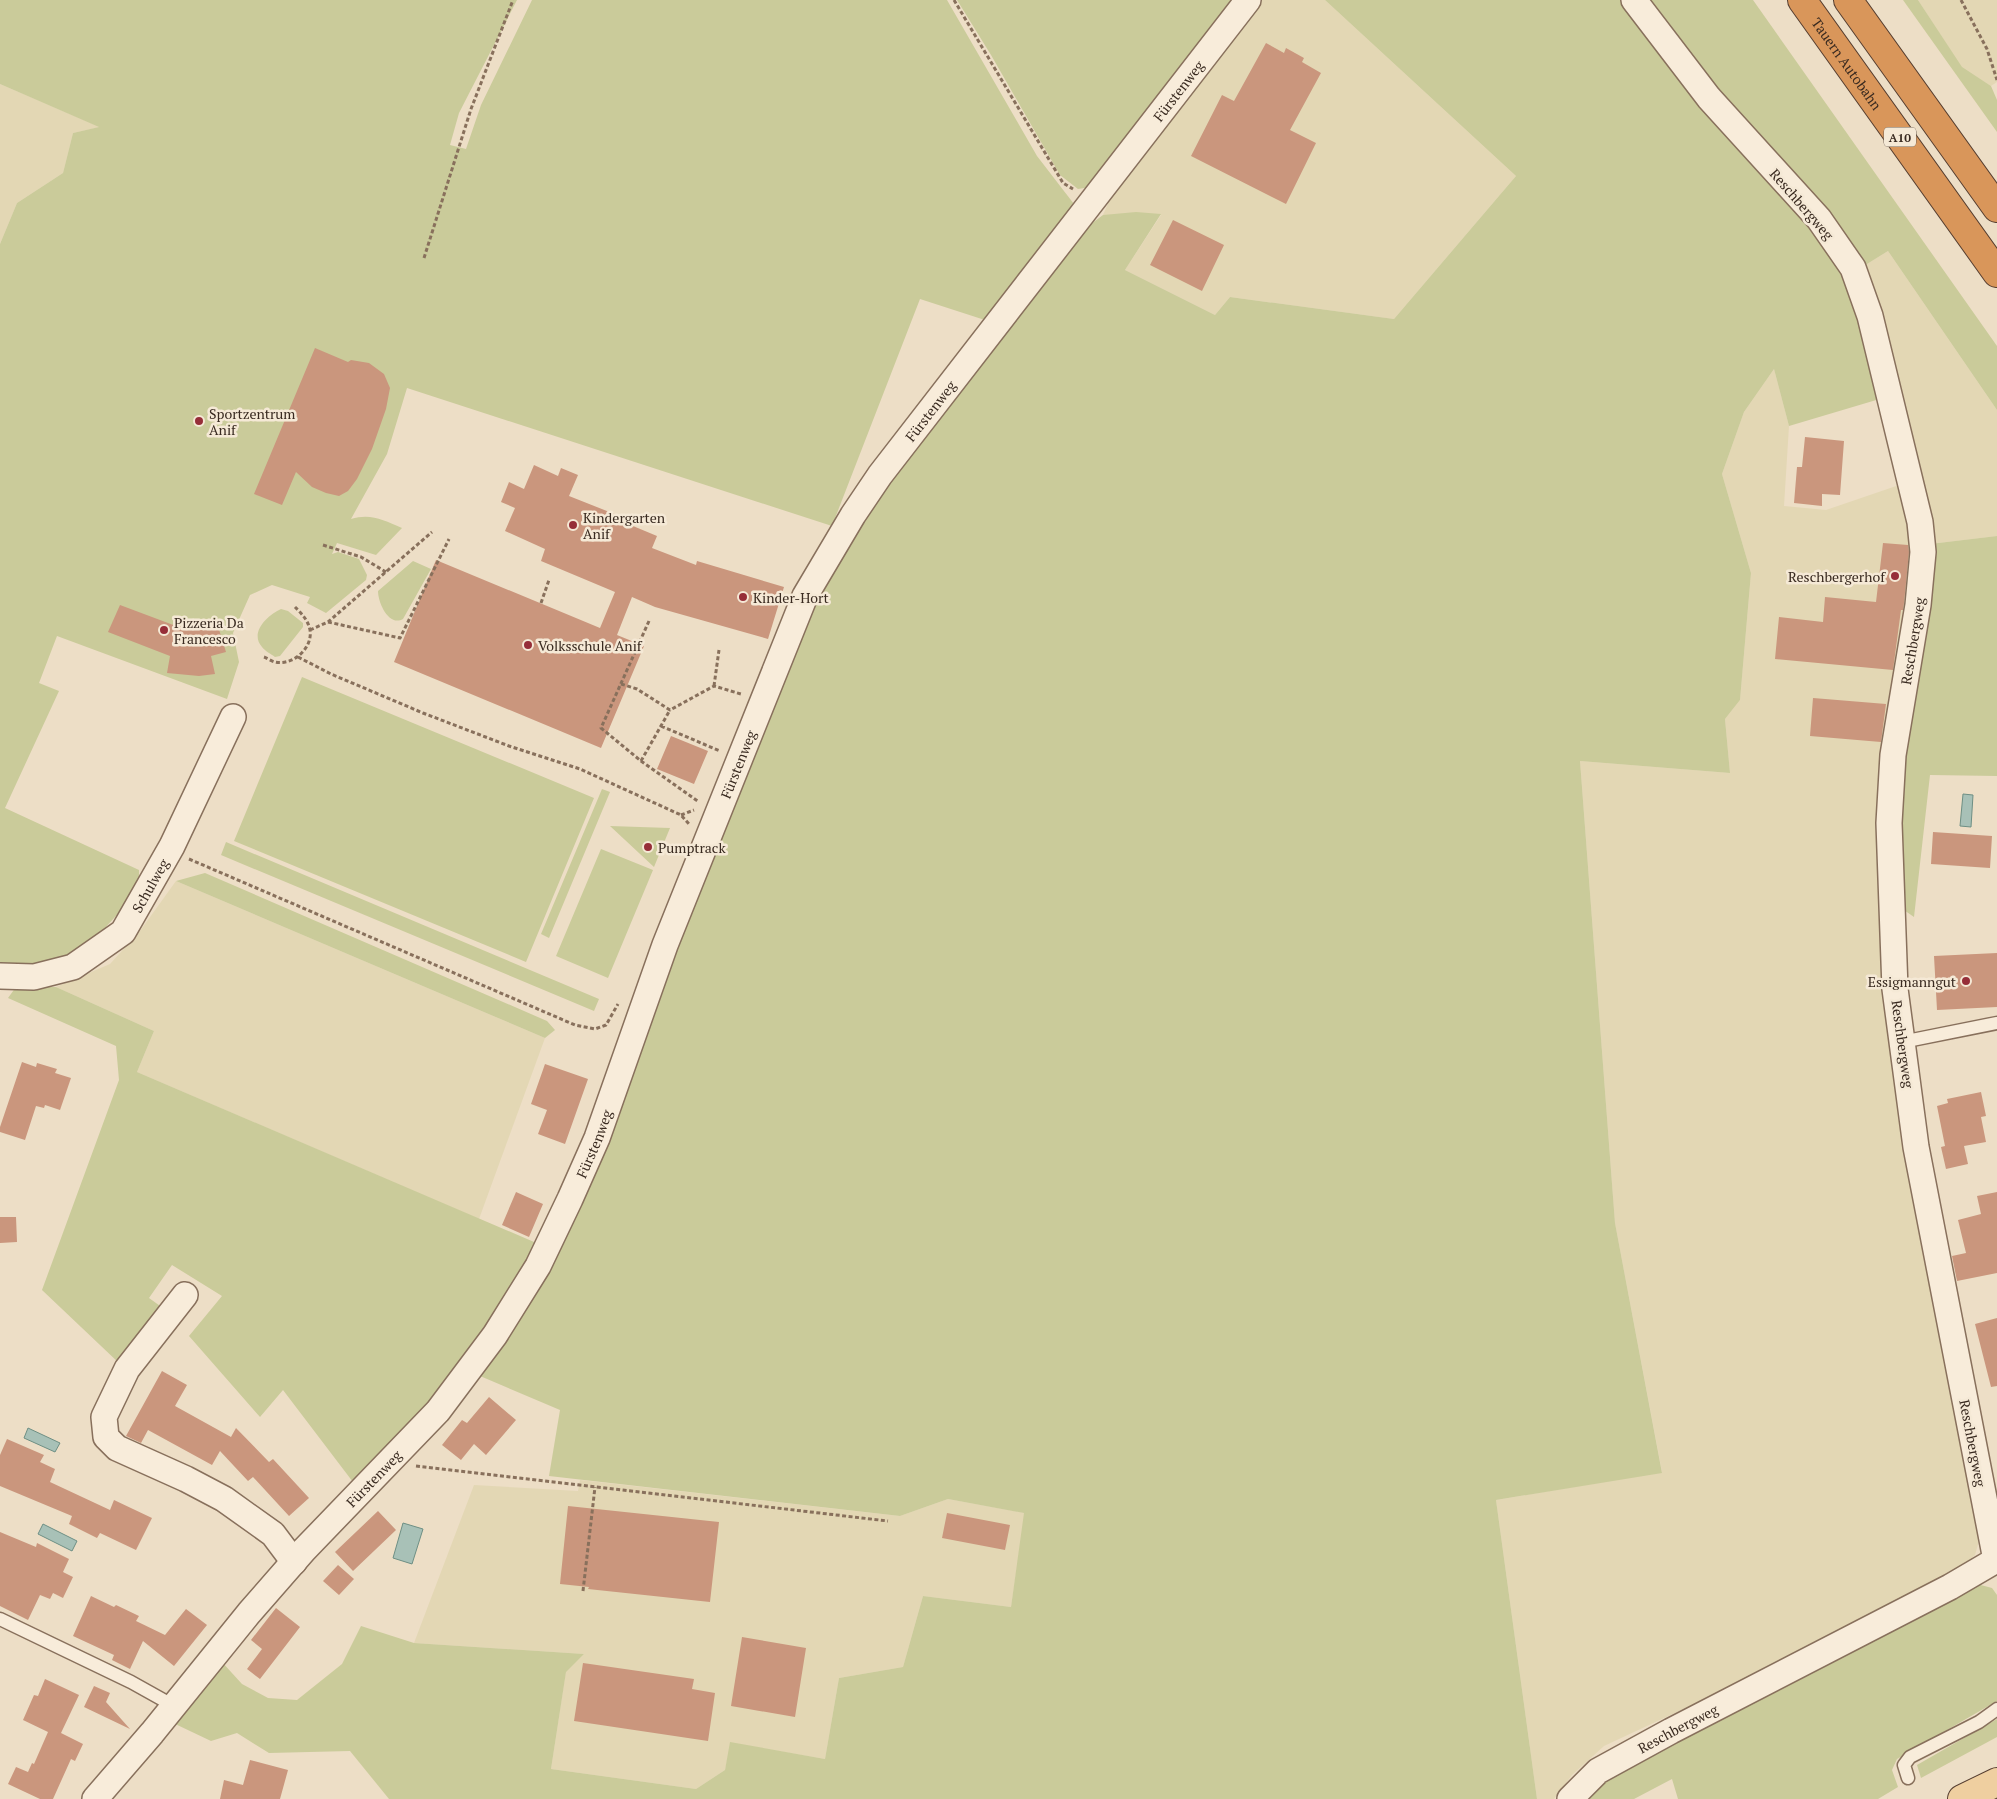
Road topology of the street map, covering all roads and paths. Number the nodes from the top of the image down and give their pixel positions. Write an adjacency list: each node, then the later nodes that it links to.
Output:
1 (513, 0): 11 (path)
2 (954, 0): 9 (path)
3 (1248, 0): 9 (street, Fürstenweg)
4 (1634, 0): 40 (street, Reschbergweg)
5 (1802, 0): 12 (highway, Tauern Autobahn / A10)
6 (1848, 0): 10 (highway, A10)
7 (1961, 0): 8 (path)
8 (1997, 80)
9 (1093, 201): 28 (street, Fürstenweg)
10 (1997, 208)
11 (424, 258)
12 (1997, 273)
13 (432, 532): 16 (path)
14 (449, 540): 21 (path)
15 (323, 546): 16 (path)
16 (386, 572): 21 (path)
17 (549, 580): 18 (path)
18 (541, 604)
19 (295, 608): 22 (path)
20 (649, 621): 26 (path)
21 (328, 622): 22 (path)
22 (310, 630): 25 (path)
23 (719, 650): 27 (path)
24 (264, 657): 25 (path)
25 (298, 657): 35 (path)
26 (621, 684): 29 (path); 33 (path)
27 (714, 686): 28 (path); 29 (path)
28 (763, 700): 32 (street, Fürstenweg)
29 (670, 710): 31 (path)
30 (232, 717): 36 (street, Schulweg)
31 (661, 726): 32 (path); 33 (path)
32 (740, 759): 42 (street, Fürstenweg)
33 (641, 762): 34 (path)
34 (705, 806)
35 (691, 825)
36 (170, 851): 37 (street, Schulweg); 38 (path)
37 (1, 982)
38 (619, 1002)
39 (1997, 1023): 40 (lane)
40 (1902, 1042): 46 (street, Reschbergweg)
41 (185, 1295): 45 (street)
42 (388, 1463): 43 (path); 45 (street, Fürstenweg)
43 (595, 1487): 44 (path); 47 (path)
44 (888, 1521)
45 (294, 1562): 49 (street, Fürstenweg)
46 (1996, 1562): 54 (street, Reschbergweg)
47 (583, 1591)
48 (0, 1619): 49 (lane)
49 (174, 1706): 53 (street, Fürstenweg)
50 (1997, 1710): 51 (lane)
51 (1908, 1778)
52 (1997, 1782): 55 (main road)
53 (95, 1799)
54 (1570, 1799)
55 (1962, 1799)

